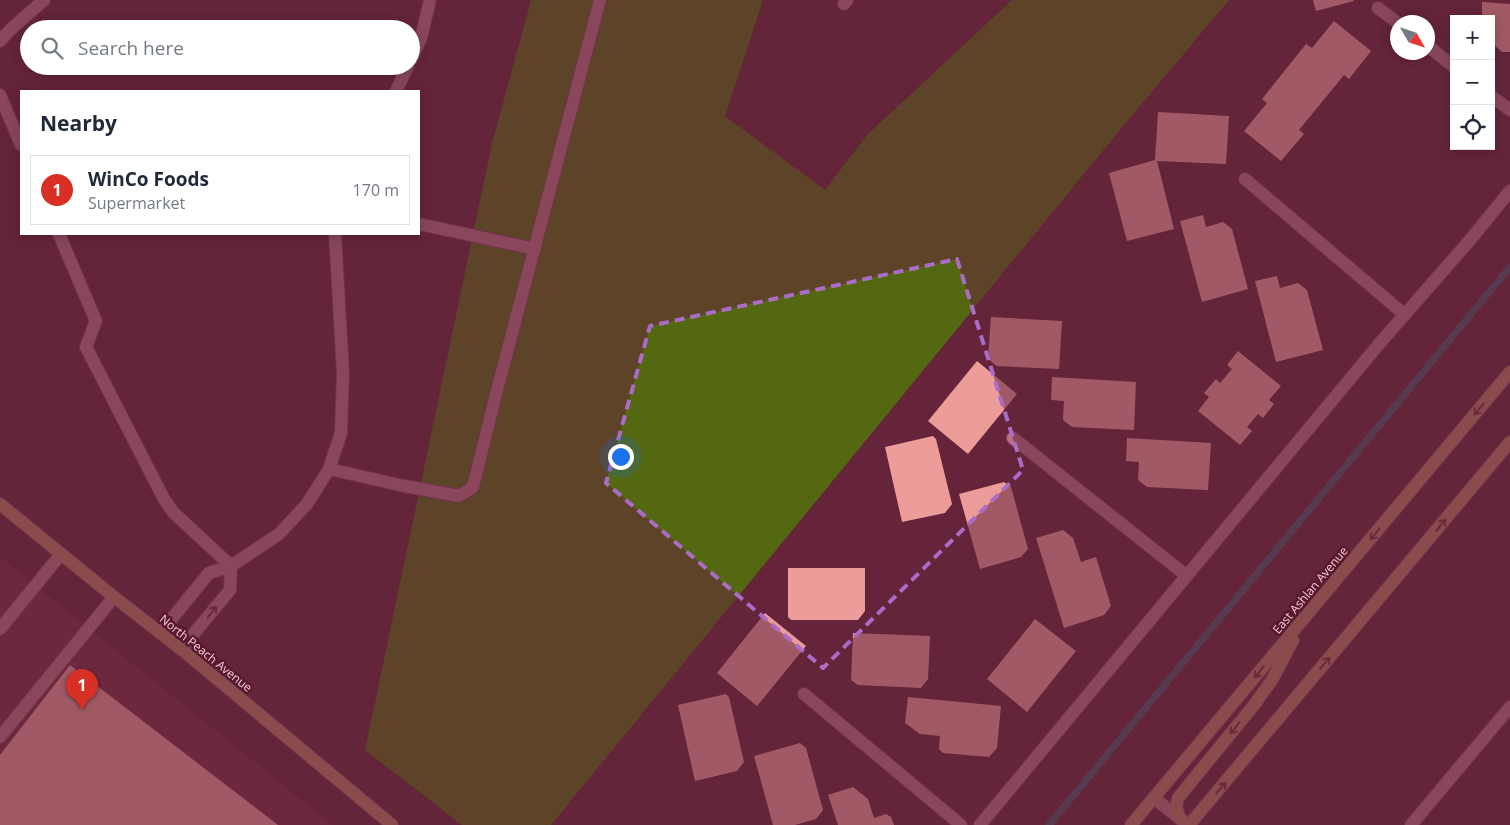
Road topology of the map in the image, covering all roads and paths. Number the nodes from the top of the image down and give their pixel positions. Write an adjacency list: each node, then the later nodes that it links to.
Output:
1 (44, 0): 6 (street)
2 (430, 0): 8 (street)
3 (600, 0): 23 (street)
4 (1378, 8): 5 (street)
5 (1390, 17)
6 (21, 20)
7 (20, 21): 9 (street)
8 (420, 40)
9 (0, 41)
10 (1435, 52): 11 (street)
11 (1450, 64)
12 (404, 75): 13 (street)
13 (396, 90)
14 (0, 95): 17 (street)
15 (1495, 99): 16 (street)
16 (1510, 110)
17 (20, 143)
18 (1245, 179): 24 (street)
19 (1510, 191): 24 (street)
20 (420, 224): 23 (street)
21 (59, 235): 31 (street)
22 (335, 235): 28 (street)
23 (535, 249): 28 (street)
24 (1405, 315): 32 (street)
25 (1510, 372): 34 (main road, East Ashlan Avenue, one-way to 34)
26 (1013, 438): 32 (street)
27 (1510, 442): 43 (main road, one-way to 27)
28 (329, 469): 31 (street)
29 (0, 504): 30 (main road, North Peach Avenue)
30 (61, 554): 33 (main road, North Peach Avenue); 35 (street)
31 (231, 566): 36 (street); 37 (street, one-way to 31)
32 (1186, 576): 45 (street)
33 (114, 597): 36 (main road, North Peach Avenue); 40 (street)
34 (1308, 614): 41 (main road, East Ashlan Avenue, one-way to 41); 43 (main road, one-way to 43)
35 (0, 629)
36 (160, 633): 37 (main road, North Peach Avenue)
37 (181, 649): 42 (main road, North Peach Avenue)
38 (804, 694): 44 (street)
39 (1510, 707): 47 (street)
40 (0, 737)
41 (1154, 798): 43 (street); 46 (main road, East Ashlan Avenue)
42 (385, 823)
43 (1186, 823)
44 (962, 825)
45 (980, 825)
46 (1131, 825)
47 (1411, 825)

